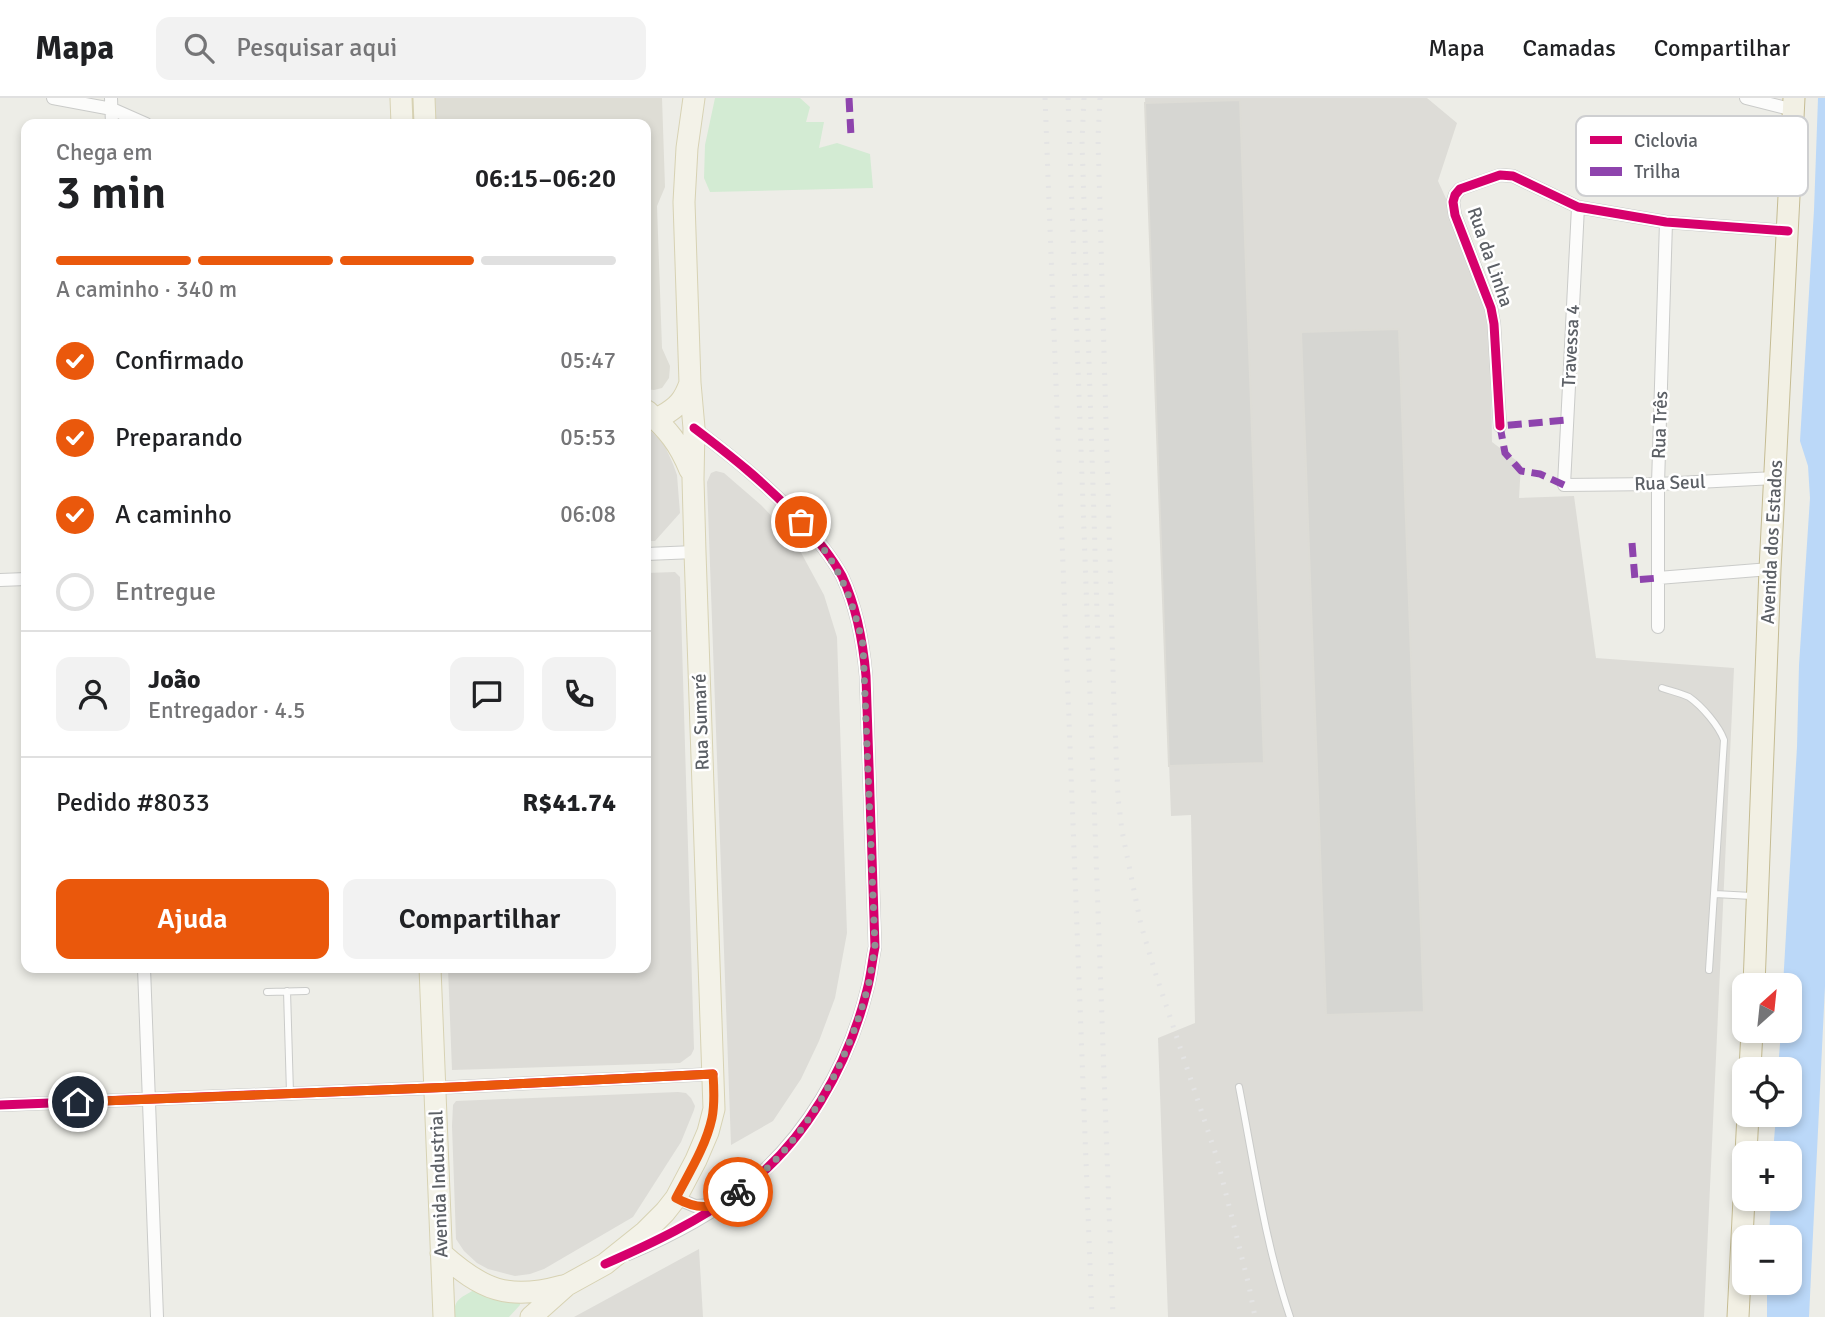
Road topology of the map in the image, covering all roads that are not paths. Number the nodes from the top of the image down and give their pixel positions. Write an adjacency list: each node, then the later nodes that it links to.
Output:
1 (53, 98): 6 (street)
2 (401, 98): 9 (main road)
3 (424, 98): 10 (main road)
4 (694, 98): 15 (main road, Rua Sumaré)
5 (1746, 98): 7 (street)
6 (111, 104): 8 (street)
7 (1794, 104)
8 (137, 119)
9 (402, 119)
10 (425, 119)
11 (1790, 196): 14 (highway, Avenida dos Estados)
12 (1578, 206): 13 (street, Rua da Linha); 17 (street, Rua da Linha); 22 (street, Travessa 4)
13 (1666, 222): 14 (street, Rua da Linha); 21 (street, Rua Três)
14 (1788, 231): 19 (highway, Avenida dos Estados)
15 (690, 383): 16 (main road); 18 (main road, Rua Sumaré)
16 (651, 413): 18 (main road); 20 (main road)
17 (1500, 426)
18 (694, 428): 20 (main road, Rua Sumaré); 47 (street)
19 (1775, 478): 21 (street, Rua Seul); 25 (highway, Avenida dos Estados)
20 (693, 479): 23 (main road, Rua Sumaré)
21 (1658, 484): 22 (street, Rua Seul); 26 (street, Rua Três)
22 (1564, 485)
23 (695, 552): 24 (street); 40 (main road, Rua Sumaré)
24 (651, 554)
25 (1770, 569): 26 (street); 32 (highway, Avenida dos Estados)
26 (1658, 578): 29 (street, Rua Três)
27 (21, 579): 28 (street)
28 (0, 580)
29 (1658, 627)
30 (1662, 688): 31 (lane)
31 (1715, 894): 32 (lane); 33 (lane)
32 (1758, 896): 36 (highway, Avenida dos Estados)
33 (1709, 970)
34 (144, 973): 44 (street)
35 (430, 973): 41 (main road, Avenida Industrial)
36 (1755, 973)
37 (287, 991): 38 (lane); 39 (lane); 43 (lane)
38 (306, 991)
39 (267, 992)
40 (713, 1074): 41 (street); 46 (main road, Rua Sumaré)
41 (435, 1087): 43 (street); 49 (main road, Avenida Industrial)
42 (1239, 1087): 55 (lane)
43 (290, 1093): 44 (street)
44 (149, 1099): 45 (street); 52 (street)
45 (0, 1105)
46 (676, 1198): 47 (street); 50 (main road, Rua Sumaré)
47 (722, 1203): 50 (street)
48 (1743, 1211): 56 (highway)
49 (442, 1254): 51 (main road, Rua Sumaré); 53 (main road, Avenida Industrial)
50 (604, 1264): 51 (main road, Rua Sumaré)
51 (567, 1285): 54 (main road, Rua Sumaré)
52 (157, 1317)
53 (444, 1317)
54 (531, 1317)
55 (1290, 1317)
56 (1738, 1317)

